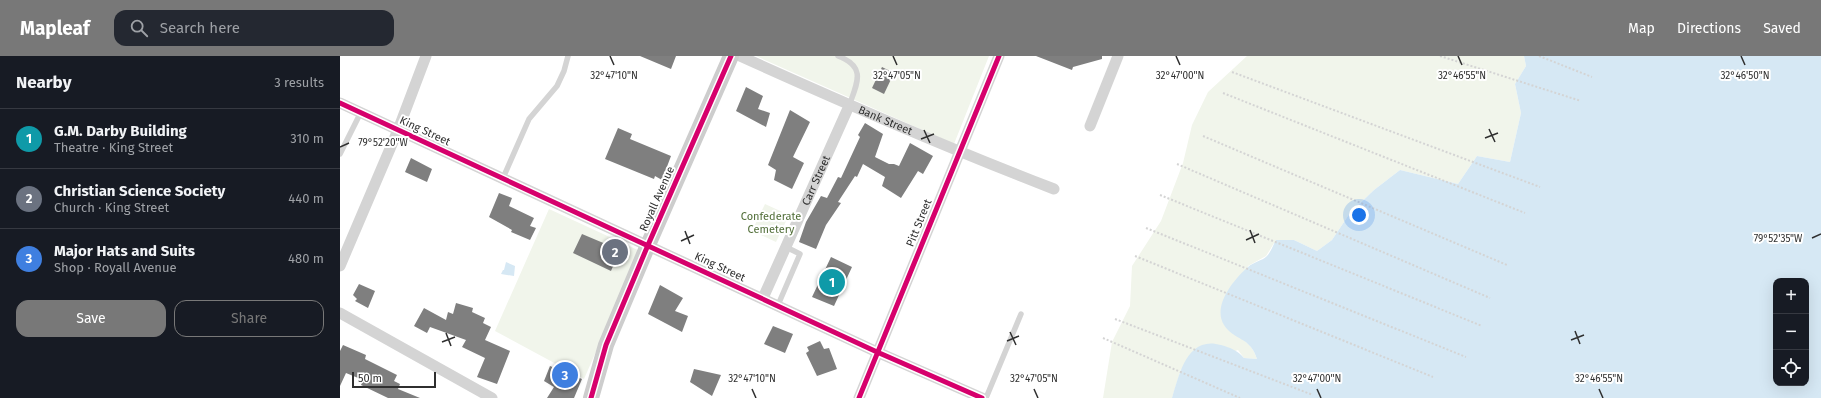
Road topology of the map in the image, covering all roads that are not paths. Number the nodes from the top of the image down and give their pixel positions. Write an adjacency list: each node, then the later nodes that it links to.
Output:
1 (426, 56): 12 (street)
2 (568, 56): 17 (lane)
3 (731, 56): 19 (street, Royall Avenue)
4 (740, 56): 9 (street, Bank Street)
5 (838, 56): 9 (lane)
6 (998, 56): 15 (street, Pitt Street)
7 (1118, 56): 11 (street)
8 (340, 103): 10 (street, King Street)
9 (849, 106): 15 (street, Bank Street); 20 (street, Carr Street)
10 (361, 112): 12 (street, King Street); 14 (lane)
11 (1090, 126)
12 (398, 130): 17 (street, King Street); 21 (street)
13 (340, 140): 14 (lane)
14 (346, 142): 16 (lane)
15 (958, 152): 18 (street, Bank Street); 26 (street, Pitt Street)
16 (340, 154)
17 (503, 178): 19 (street, King Street)
18 (1054, 189)
19 (648, 245): 22 (street, King Street); 28 (street, Royall Avenue)
20 (786, 247): 22 (street, Carr Street); 23 (lane)
21 (340, 266)
22 (763, 298): 23 (street, King Street)
23 (778, 305): 26 (street, King Street)
24 (340, 313): 27 (street)
25 (1020, 314): 31 (lane)
26 (877, 352): 29 (street, Pitt Street); 30 (street, King Street)
27 (492, 398)
28 (592, 398)
29 (859, 398)
30 (982, 398)
31 (986, 398)

